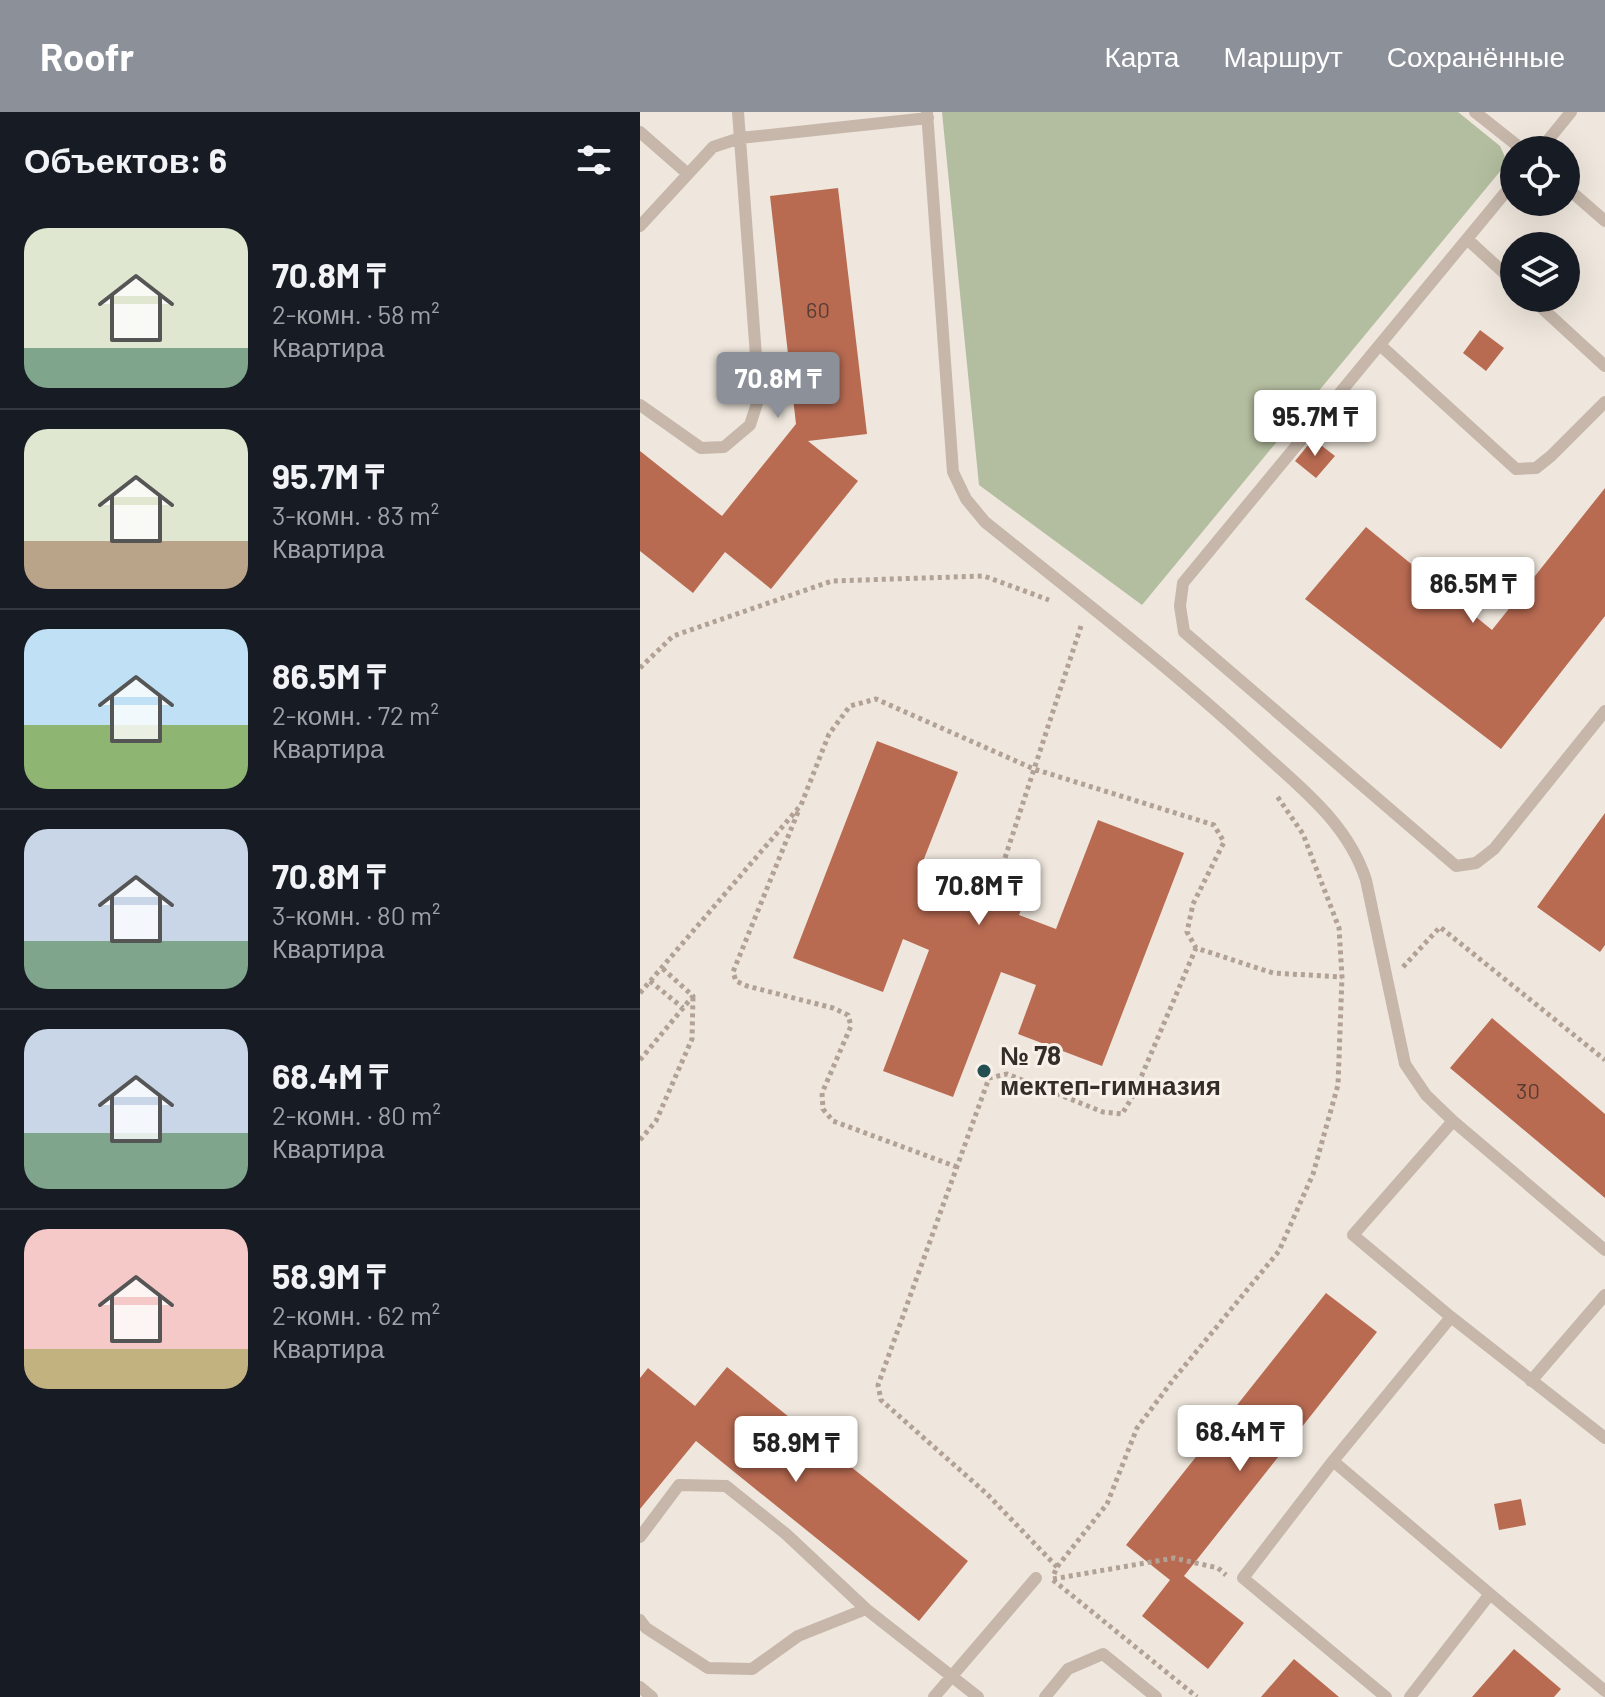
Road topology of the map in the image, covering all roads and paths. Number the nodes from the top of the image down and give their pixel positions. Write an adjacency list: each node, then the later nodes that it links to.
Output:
1 (738, 112): 8 (lane)
2 (1475, 112): 6 (lane)
3 (1571, 112): 7 (lane)
4 (928, 115): 8 (lane); 32 (lane)
5 (640, 132): 9 (lane)
6 (1505, 136)
7 (1551, 136)
8 (740, 138): 9 (lane); 20 (lane)
9 (688, 174): 13 (lane)
10 (1500, 199): 14 (lane)
11 (1580, 199): 12 (lane)
12 (1605, 221)
13 (640, 226)
14 (1467, 239): 15 (lane); 17 (lane)
15 (1500, 269)
16 (1546, 312): 18 (lane)
17 (1380, 345): 19 (lane); 24 (lane)
18 (1605, 366)
19 (1605, 402)
20 (640, 405)
21 (1063, 605): 23 (path)
22 (1086, 614): 25 (path)
23 (640, 668)
24 (1605, 711)
25 (1034, 769): 27 (path); 28 (path); 29 (path)
26 (1271, 787): 31 (path)
27 (801, 805): 30 (path); 41 (path)
28 (1000, 873)
29 (1196, 948): 31 (path); 41 (path)
30 (662, 968): 33 (path); 35 (path)
31 (1342, 977): 49 (path)
32 (1386, 980): 38 (path); 39 (lane)
33 (650, 981): 34 (path); 36 (path)
34 (640, 993)
35 (693, 996): 36 (path); 40 (path)
36 (683, 1008): 37 (path)
37 (640, 1060)
38 (1605, 1060)
39 (1453, 1121): 42 (lane); 44 (lane)
40 (640, 1140)
41 (957, 1167): 49 (path)
42 (1605, 1250)
43 (1605, 1295): 45 (lane)
44 (1451, 1317): 45 (lane); 47 (lane)
45 (1531, 1381): 46 (lane)
46 (1605, 1438)
47 (1333, 1461): 53 (lane); 65 (lane)
48 (640, 1537): 54 (lane)
49 (1057, 1567): 52 (path)
50 (1036, 1578): 56 (lane)
51 (1230, 1578): 52 (path)
52 (1052, 1579): 64 (path)
53 (1490, 1594): 58 (lane); 66 (lane)
54 (866, 1609): 55 (lane); 56 (lane)
55 (640, 1620)
56 (952, 1675): 60 (lane); 61 (lane)
57 (640, 1687): 59 (lane)
58 (1605, 1691)
59 (652, 1697)
60 (934, 1697)
61 (978, 1697)
62 (1045, 1697): 63 (lane)
63 (1156, 1697)
64 (1197, 1697)
65 (1386, 1697)
66 (1410, 1697)

